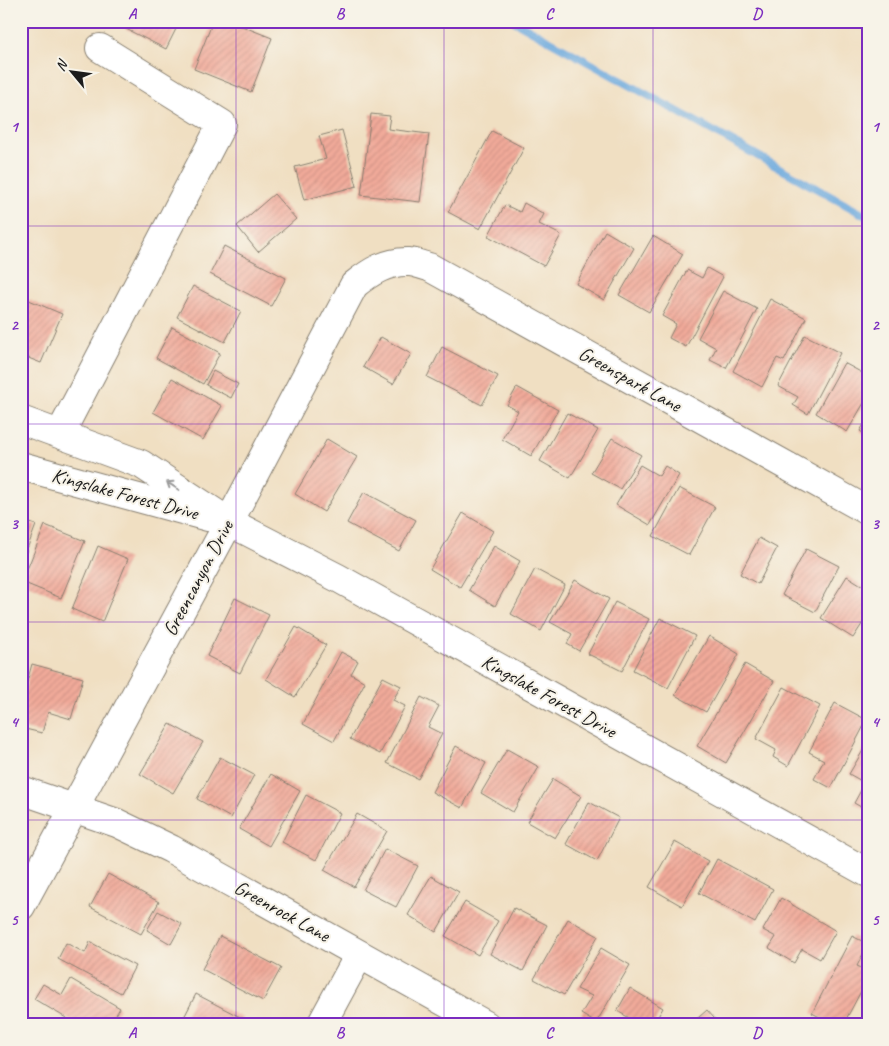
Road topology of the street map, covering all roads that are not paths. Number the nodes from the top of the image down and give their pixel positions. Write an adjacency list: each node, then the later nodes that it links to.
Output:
1 (100, 48): 4 (street)
2 (388, 264): 6 (street, Greenspark Lane); 7 (street, Greencanyon Drive)
3 (21, 420): 4 (street, Kingslake Forest Drive)
4 (60, 434): 7 (street, Kingslake Forest Drive, one-way to 4)
5 (21, 466): 7 (street, Kingslake Forest Drive)
6 (868, 511)
7 (229, 522): 9 (street, Greencanyon Drive); 10 (street, Kingslake Forest Drive)
8 (21, 790): 9 (street, Greenrock Lane)
9 (74, 808): 11 (street, Greencanyon Drive); 12 (street, Greenrock Lane)
10 (868, 873)
11 (21, 906)
12 (359, 955): 13 (street); 14 (street, Greenrock Lane)
13 (321, 1025)
14 (486, 1025)

